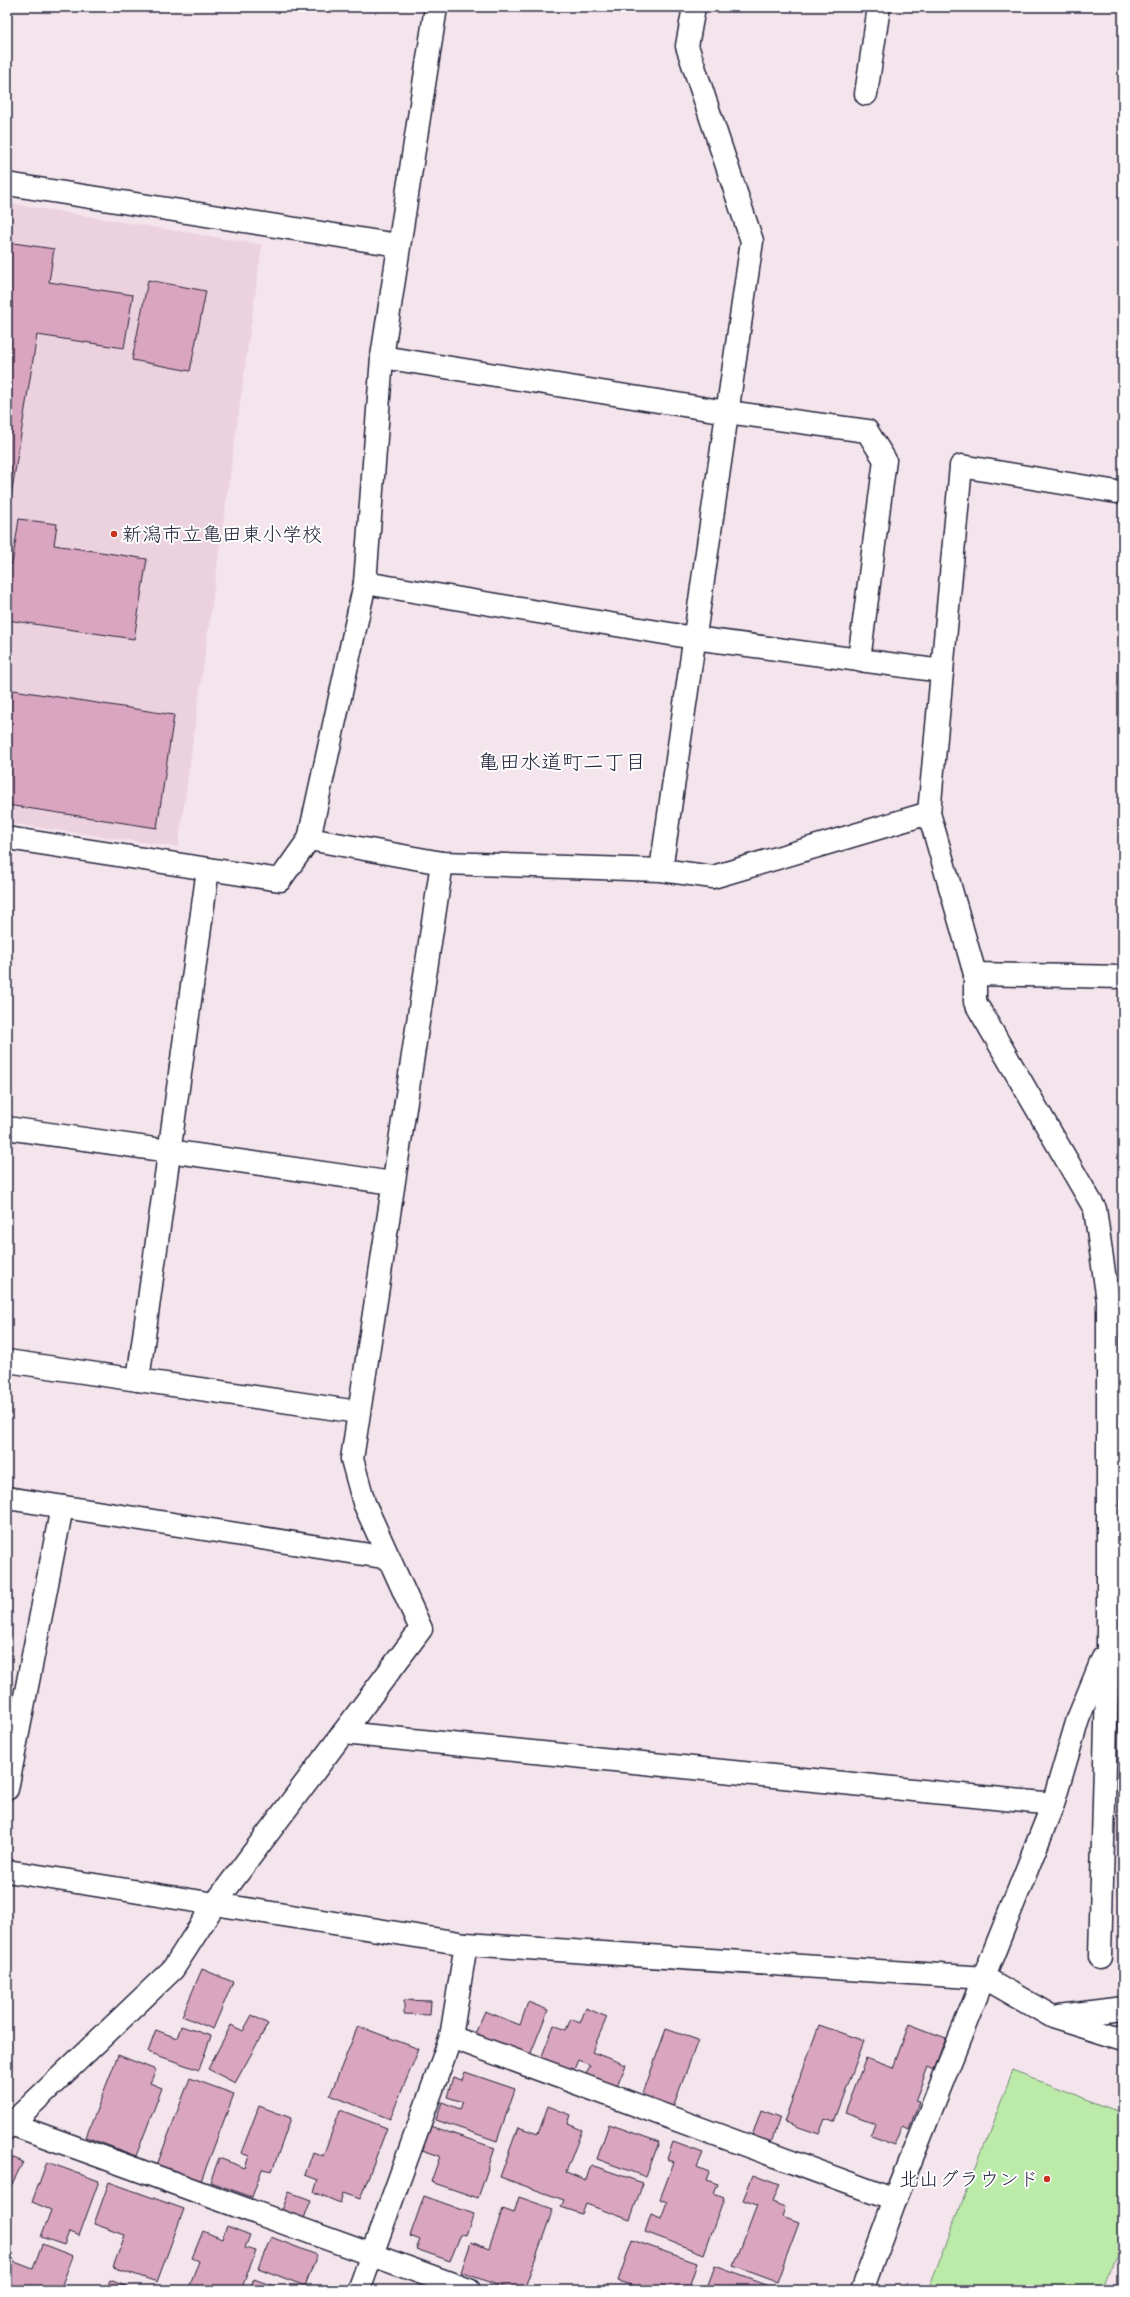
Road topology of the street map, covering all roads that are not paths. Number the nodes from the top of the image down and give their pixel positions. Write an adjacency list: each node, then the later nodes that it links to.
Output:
1 (436, 7): 6 (street)
2 (694, 7): 8 (street)
3 (880, 7): 4 (street)
4 (866, 94)
5 (7, 184): 6 (street)
6 (398, 245): 7 (street)
7 (382, 357): 8 (street); 10 (street)
8 (727, 412): 11 (street); 12 (street)
9 (1123, 493): 13 (street)
10 (365, 583): 11 (street); 16 (street)
11 (694, 638): 12 (street); 19 (street)
12 (859, 660): 13 (street)
13 (942, 671): 14 (street)
14 (929, 813): 19 (street); 20 (street)
15 (7, 838): 18 (street)
16 (309, 839): 17 (street); 18 (street)
17 (442, 863): 19 (street); 24 (street)
18 (208, 869): 23 (street)
19 (660, 870)
20 (975, 974): 21 (street); 31 (street)
21 (1123, 978)
22 (7, 1128): 23 (street)
23 (170, 1151): 24 (street); 26 (street)
24 (393, 1184): 27 (street)
25 (7, 1361): 26 (street)
26 (138, 1380): 27 (street)
27 (358, 1412): 30 (street)
28 (7, 1498): 29 (street)
29 (62, 1506): 30 (street); 33 (street)
30 (389, 1558): 32 (street)
31 (1115, 1646): 34 (street); 38 (street)
32 (343, 1733): 34 (street); 36 (street)
33 (7, 1789)
34 (1053, 1804): 39 (street)
35 (7, 1871): 36 (street)
36 (214, 1905): 37 (street); 44 (street)
37 (466, 1944): 39 (street); 42 (street)
38 (1100, 1957)
39 (985, 1978): 41 (street); 45 (street)
40 (1123, 2008): 41 (street)
41 (1053, 2017): 43 (street)
42 (452, 2037): 45 (street); 46 (street)
43 (1123, 2040)
44 (9, 2126): 46 (street)
45 (895, 2200): 49 (street)
46 (371, 2256): 47 (street); 48 (street)
47 (359, 2290)
48 (469, 2290)
49 (862, 2290)

